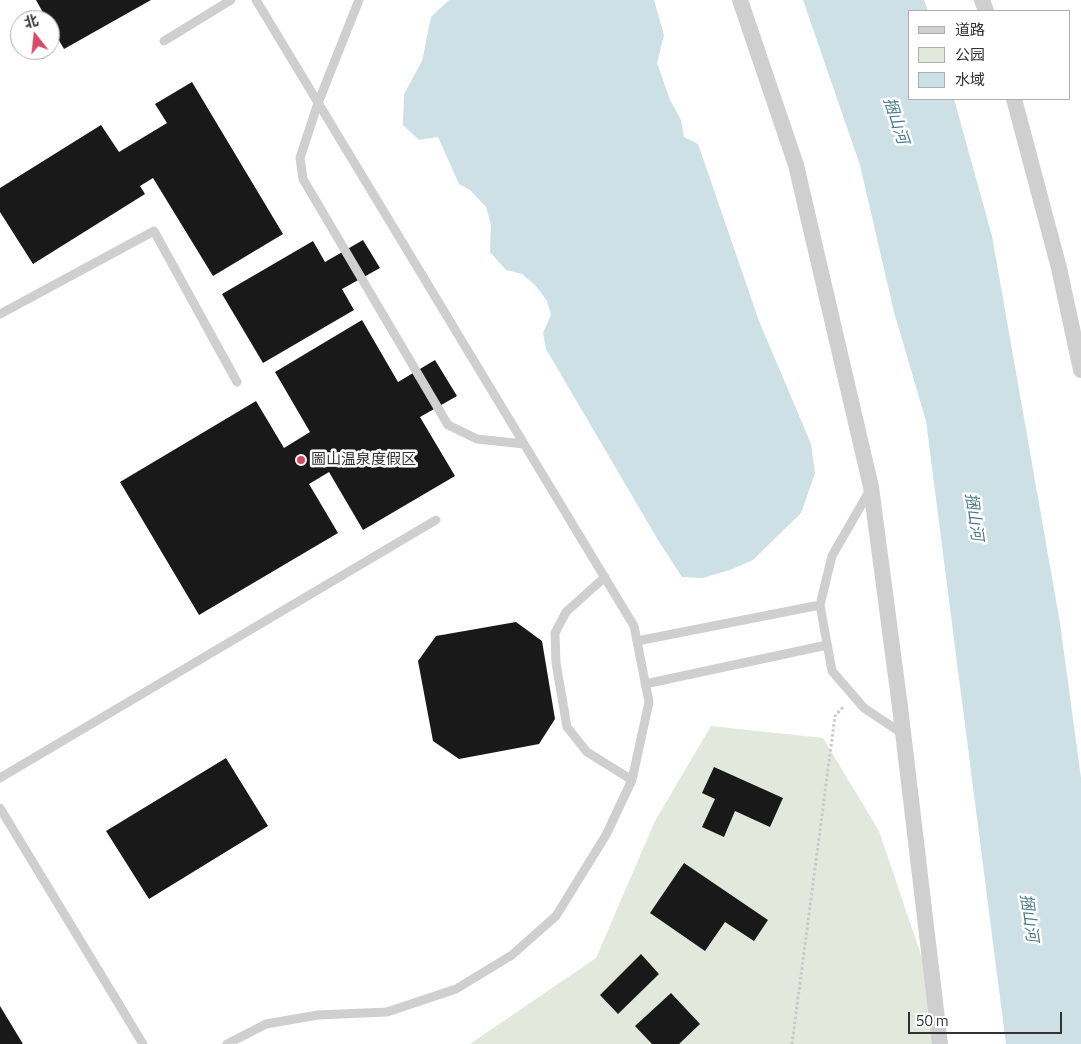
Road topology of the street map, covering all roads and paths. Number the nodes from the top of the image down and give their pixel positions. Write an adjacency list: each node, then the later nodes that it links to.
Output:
1 (231, 0): 5 (lane)
2 (256, 0): 7 (lane)
3 (359, 0): 7 (lane)
4 (740, 0): 12 (street)
5 (164, 41)
6 (1014, 100): 9 (street)
7 (318, 103): 11 (lane); 11 (lane)
8 (0, 314): 10 (lane)
9 (1081, 370)
10 (237, 382)
11 (524, 444): 14 (lane)
12 (871, 487): 15 (lane); 20 (street)
13 (436, 520): 21 (lane)
14 (605, 577): 16 (lane); 22 (lane)
15 (820, 605): 16 (lane); 17 (lane)
16 (637, 641): 18 (lane)
17 (827, 645): 18 (lane); 19 (lane)
18 (645, 684): 22 (lane)
19 (853, 696): 20 (lane); 26 (path)
20 (904, 734): 27 (street)
21 (0, 778)
22 (632, 780): 25 (lane)
23 (0, 808): 24 (lane)
24 (143, 1044)
25 (227, 1044)
26 (792, 1044)
27 (940, 1044)

